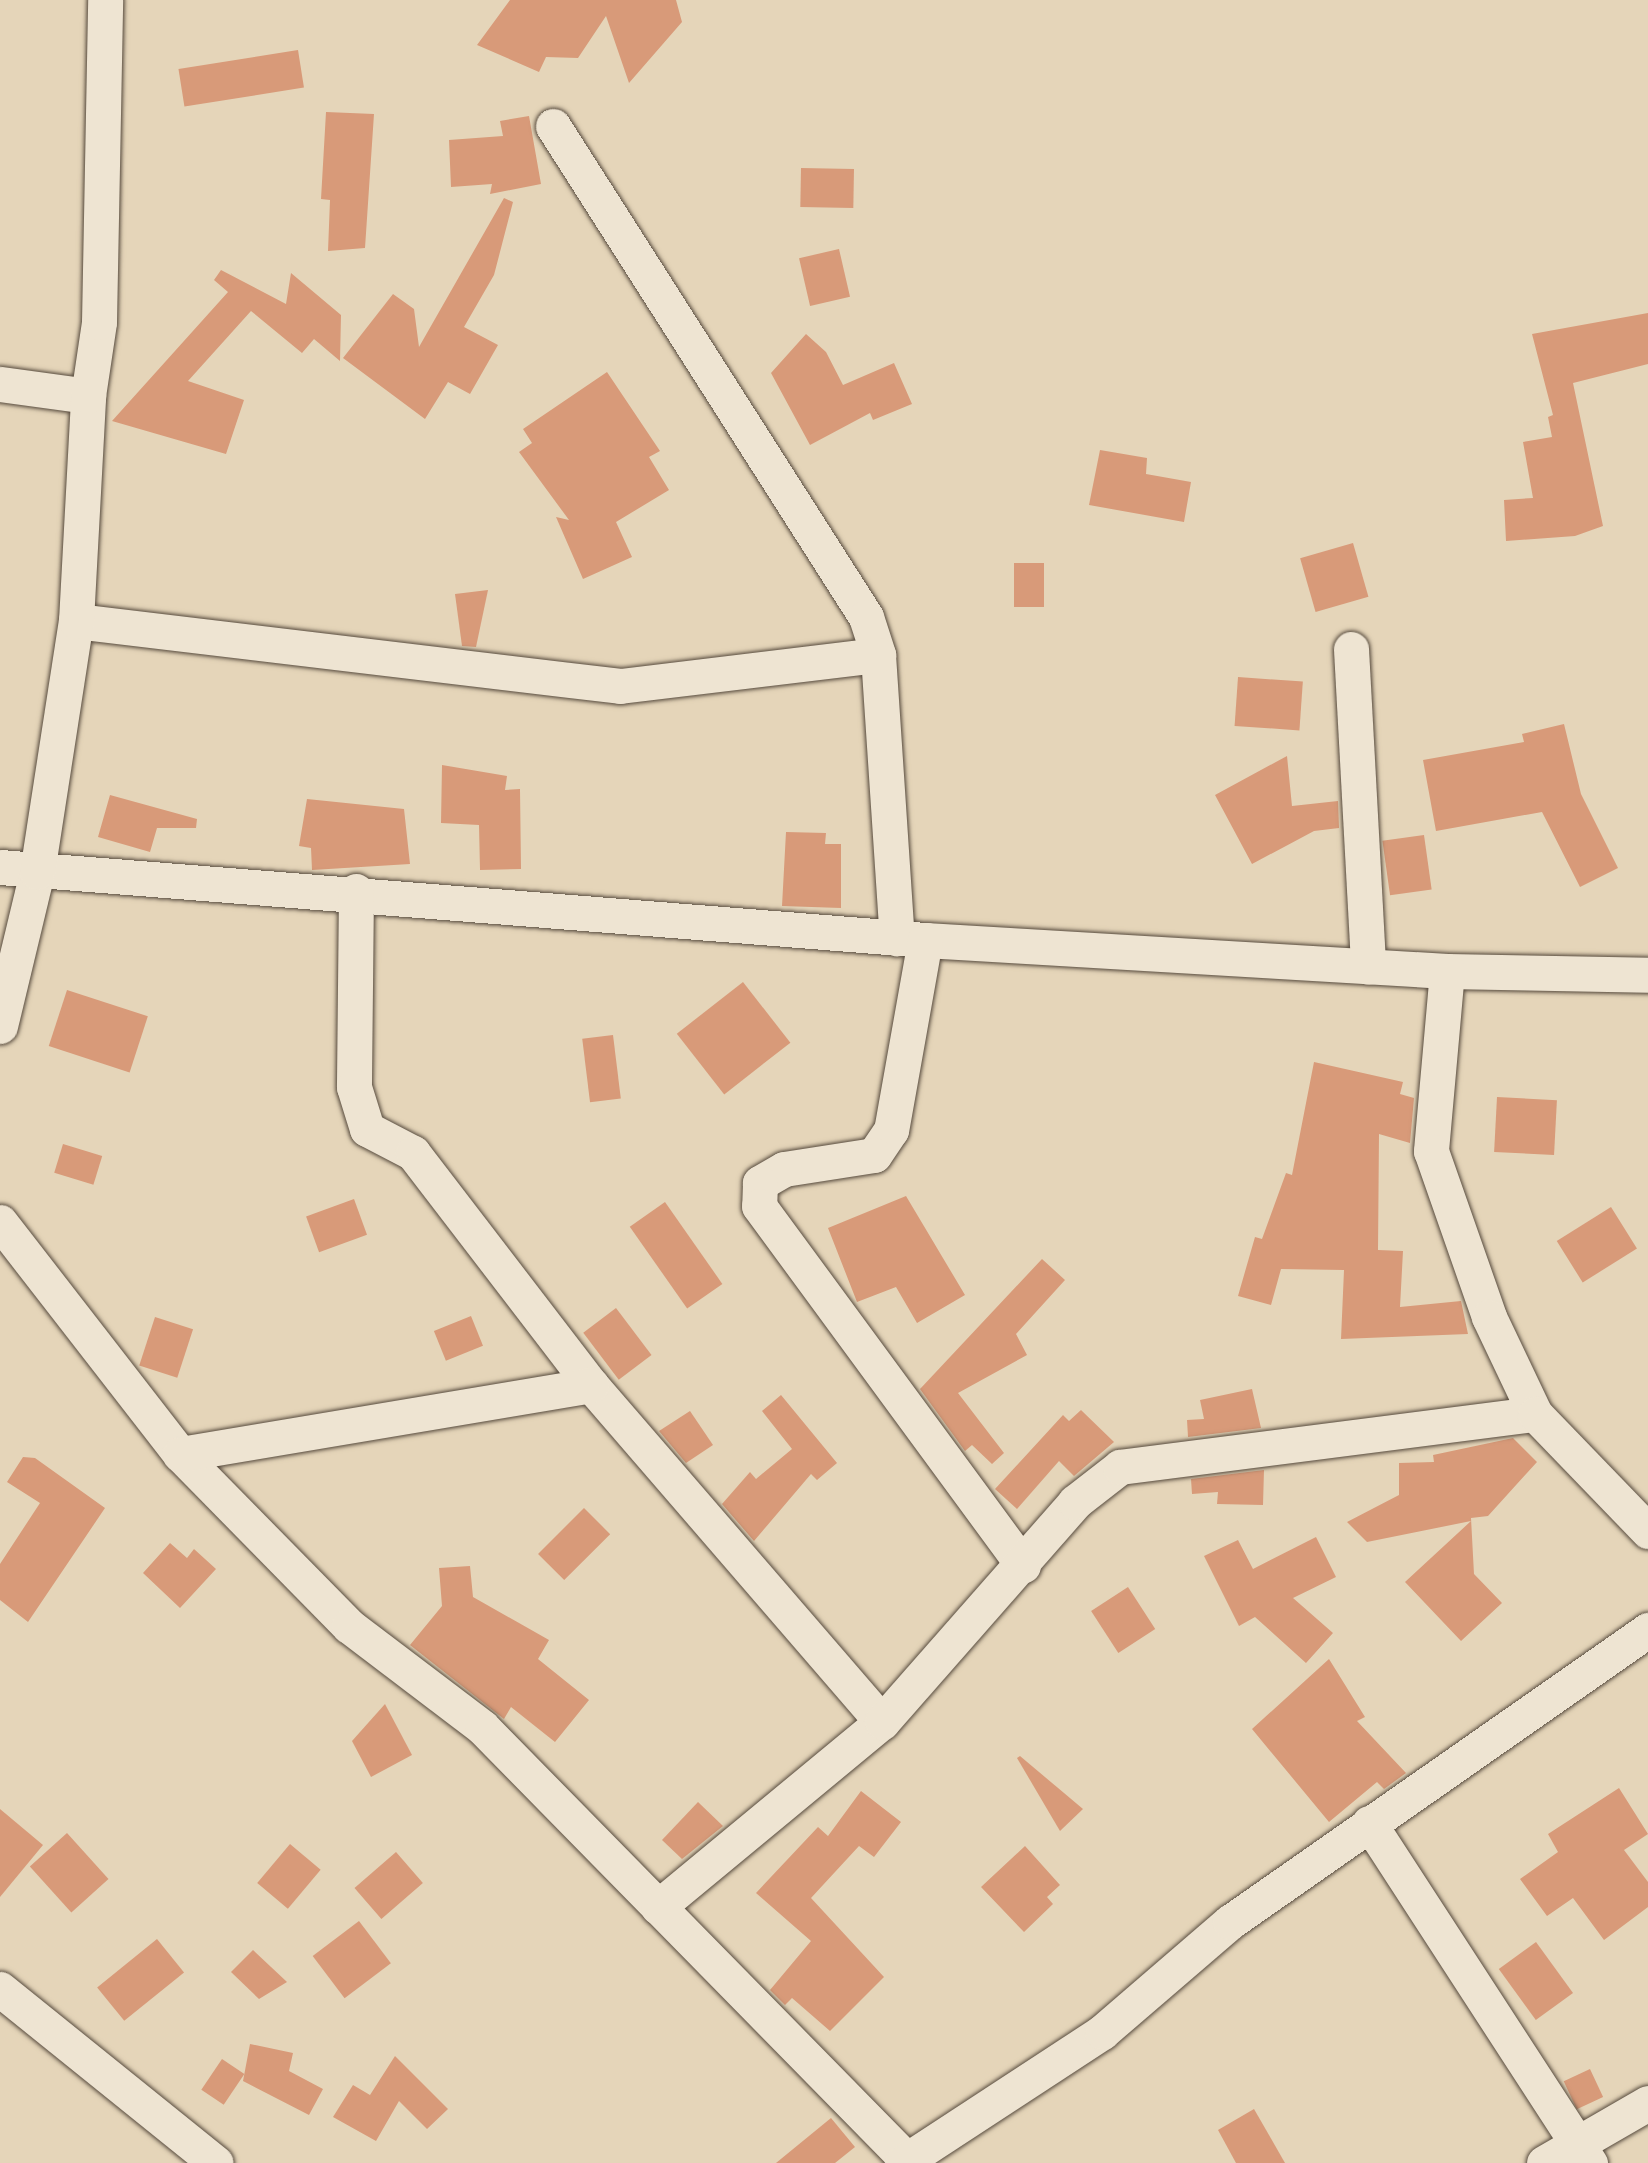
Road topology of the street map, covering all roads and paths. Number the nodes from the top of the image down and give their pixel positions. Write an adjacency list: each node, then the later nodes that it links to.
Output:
1 (106, 0): 4 (street)
2 (554, 126): 7 (street)
3 (0, 384): 4 (street)
4 (88, 396): 5 (street)
5 (76, 621): 7 (street); 9 (street)
6 (1351, 649): 12 (street)
7 (878, 655): 11 (street)
8 (0, 867): 9 (street)
9 (38, 872): 10 (street); 15 (street)
10 (356, 890): 11 (street); 17 (street)
11 (911, 939): 12 (street); 21 (street)
12 (1368, 967): 13 (street)
13 (1446, 971): 14 (street); 18 (street)
14 (1648, 975)
15 (0, 1026)
16 (0, 1222): 19 (street)
17 (591, 1385): 19 (street); 23 (street)
18 (1535, 1414): 20 (street); 21 (street)
19 (180, 1454): 25 (street)
20 (1648, 1531)
21 (1022, 1566): 23 (street)
22 (1648, 1630): 24 (street)
23 (882, 1722): 25 (street)
24 (1370, 1823): 28 (street); 29 (street)
25 (658, 1906): 29 (street)
26 (0, 1989): 30 (street)
27 (1648, 2104): 28 (street)
28 (1584, 2151): 31 (street)
29 (906, 2162)
30 (216, 2163)
31 (1544, 2163)

